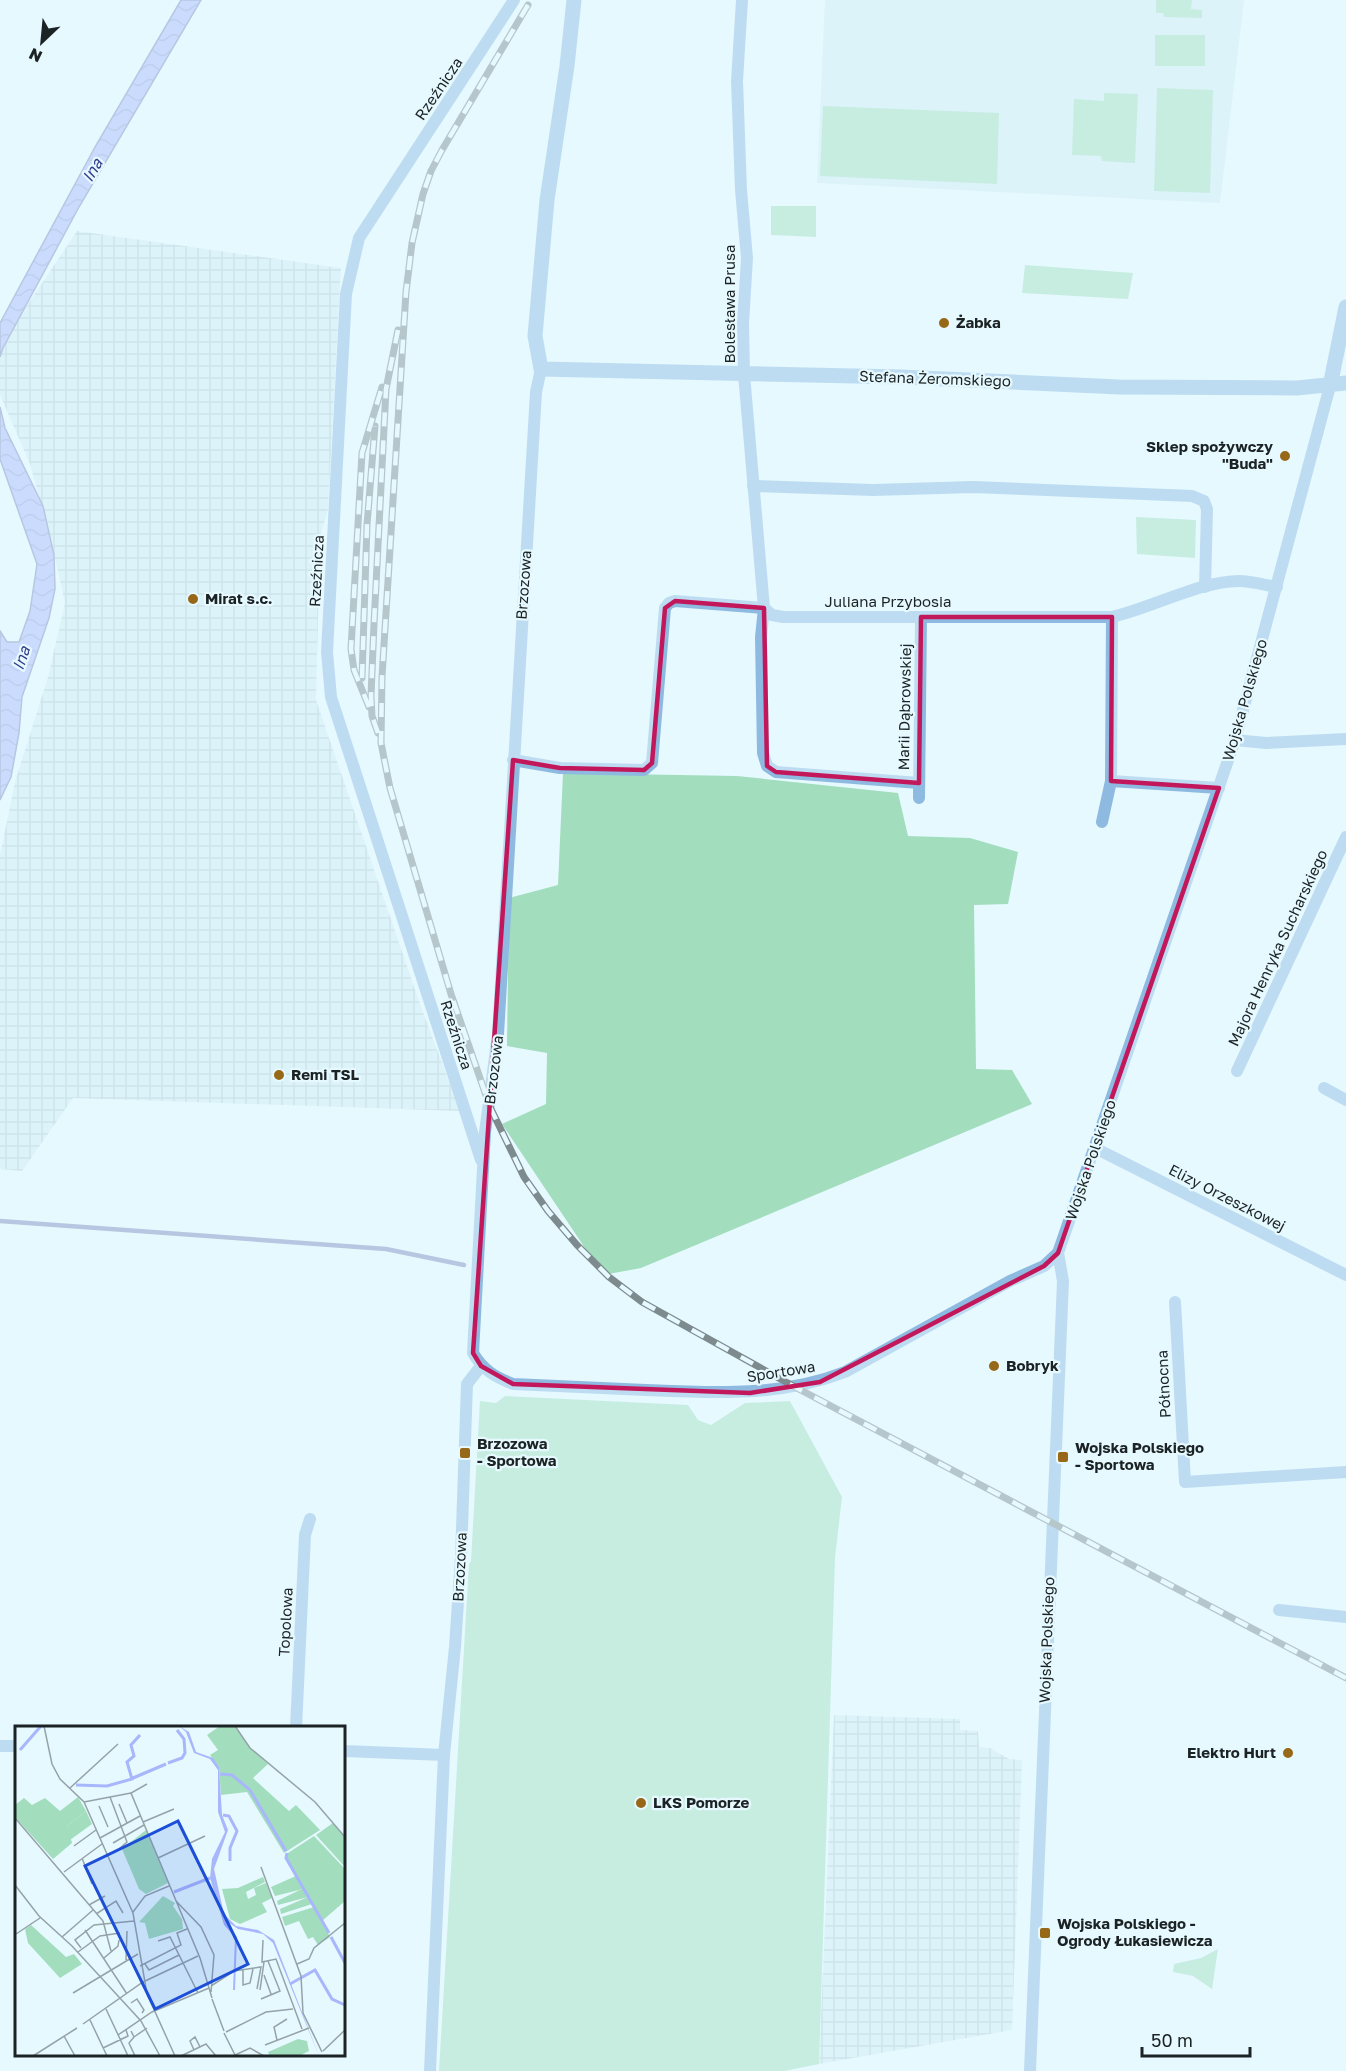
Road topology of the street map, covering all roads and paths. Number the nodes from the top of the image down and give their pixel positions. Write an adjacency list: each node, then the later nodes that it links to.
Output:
1 (514, 0): 30 (street, Rzeźnicza)
2 (574, 0): 5 (street, Brzozowa)
3 (584, 0): 5 (street, Brzozowa)
4 (742, 0): 8 (street, Bolesława Prusa)
5 (567, 66): 7 (street, Brzozowa)
6 (1346, 307): 10 (street, Wojska Polskiego)
7 (541, 369): 8 (street, Stefana Żeromskiego); 19 (street, Brzozowa)
8 (744, 374): 10 (street, Stefana Żeromskiego); 11 (street, Bolesława Prusa)
9 (1346, 383): 10 (street, Stefana Żeromskiego)
10 (1330, 386): 13 (street, Wojska Polskiego)
11 (753, 486): 12 (street); 14 (street, Bolesława Prusa)
12 (1205, 586): 13 (street, Juliana Przybosia); 16 (street, Juliana Przybosia)
13 (1277, 587): 18 (street, Wojska Polskiego)
14 (764, 608): 15 (street, Juliana Przybosia); 19 (street, Juliana Przybosia); 21 (street, Bolesława Prusa)
15 (921, 617): 16 (street, Juliana Przybosia); 21 (street, Marii Dąbrowskiej)
16 (1112, 617): 20 (street)
17 (1346, 739): 18 (street)
18 (1235, 740): 22 (street, Wojska Polskiego)
19 (513, 760): 30 (street, Brzozowa)
20 (1111, 781): 22 (street); 24 (street)
21 (919, 783): 23 (street, Marii Dąbrowskiej)
22 (1219, 788): 29 (street, Wojska Polskiego)
23 (919, 798)
24 (1102, 822)
25 (1346, 837): 26 (street, Majora Henryka Sucharskiego)
26 (1237, 1071)
27 (1324, 1088): 28 (street)
28 (1346, 1100)
29 (1095, 1148): 31 (street, Wojska Polskiego); 32 (street, Elizy Orzeszkowej)
30 (484, 1167): 34 (street, Brzozowa)
31 (1058, 1253): 34 (street, Sportowa); 43 (street, Wojska Polskiego)
32 (1346, 1275)
33 (1175, 1302): 35 (street, Północna)
34 (481, 1366): 41 (street, Brzozowa)
35 (1346, 1472)
36 (310, 1519): 39 (street, Topolowa)
37 (1279, 1610): 38 (street)
38 (1346, 1617)
39 (296, 1726)
40 (345, 1751): 41 (street)
41 (444, 1755): 42 (street, Brzozowa)
42 (430, 2071)
43 (1030, 2071)

